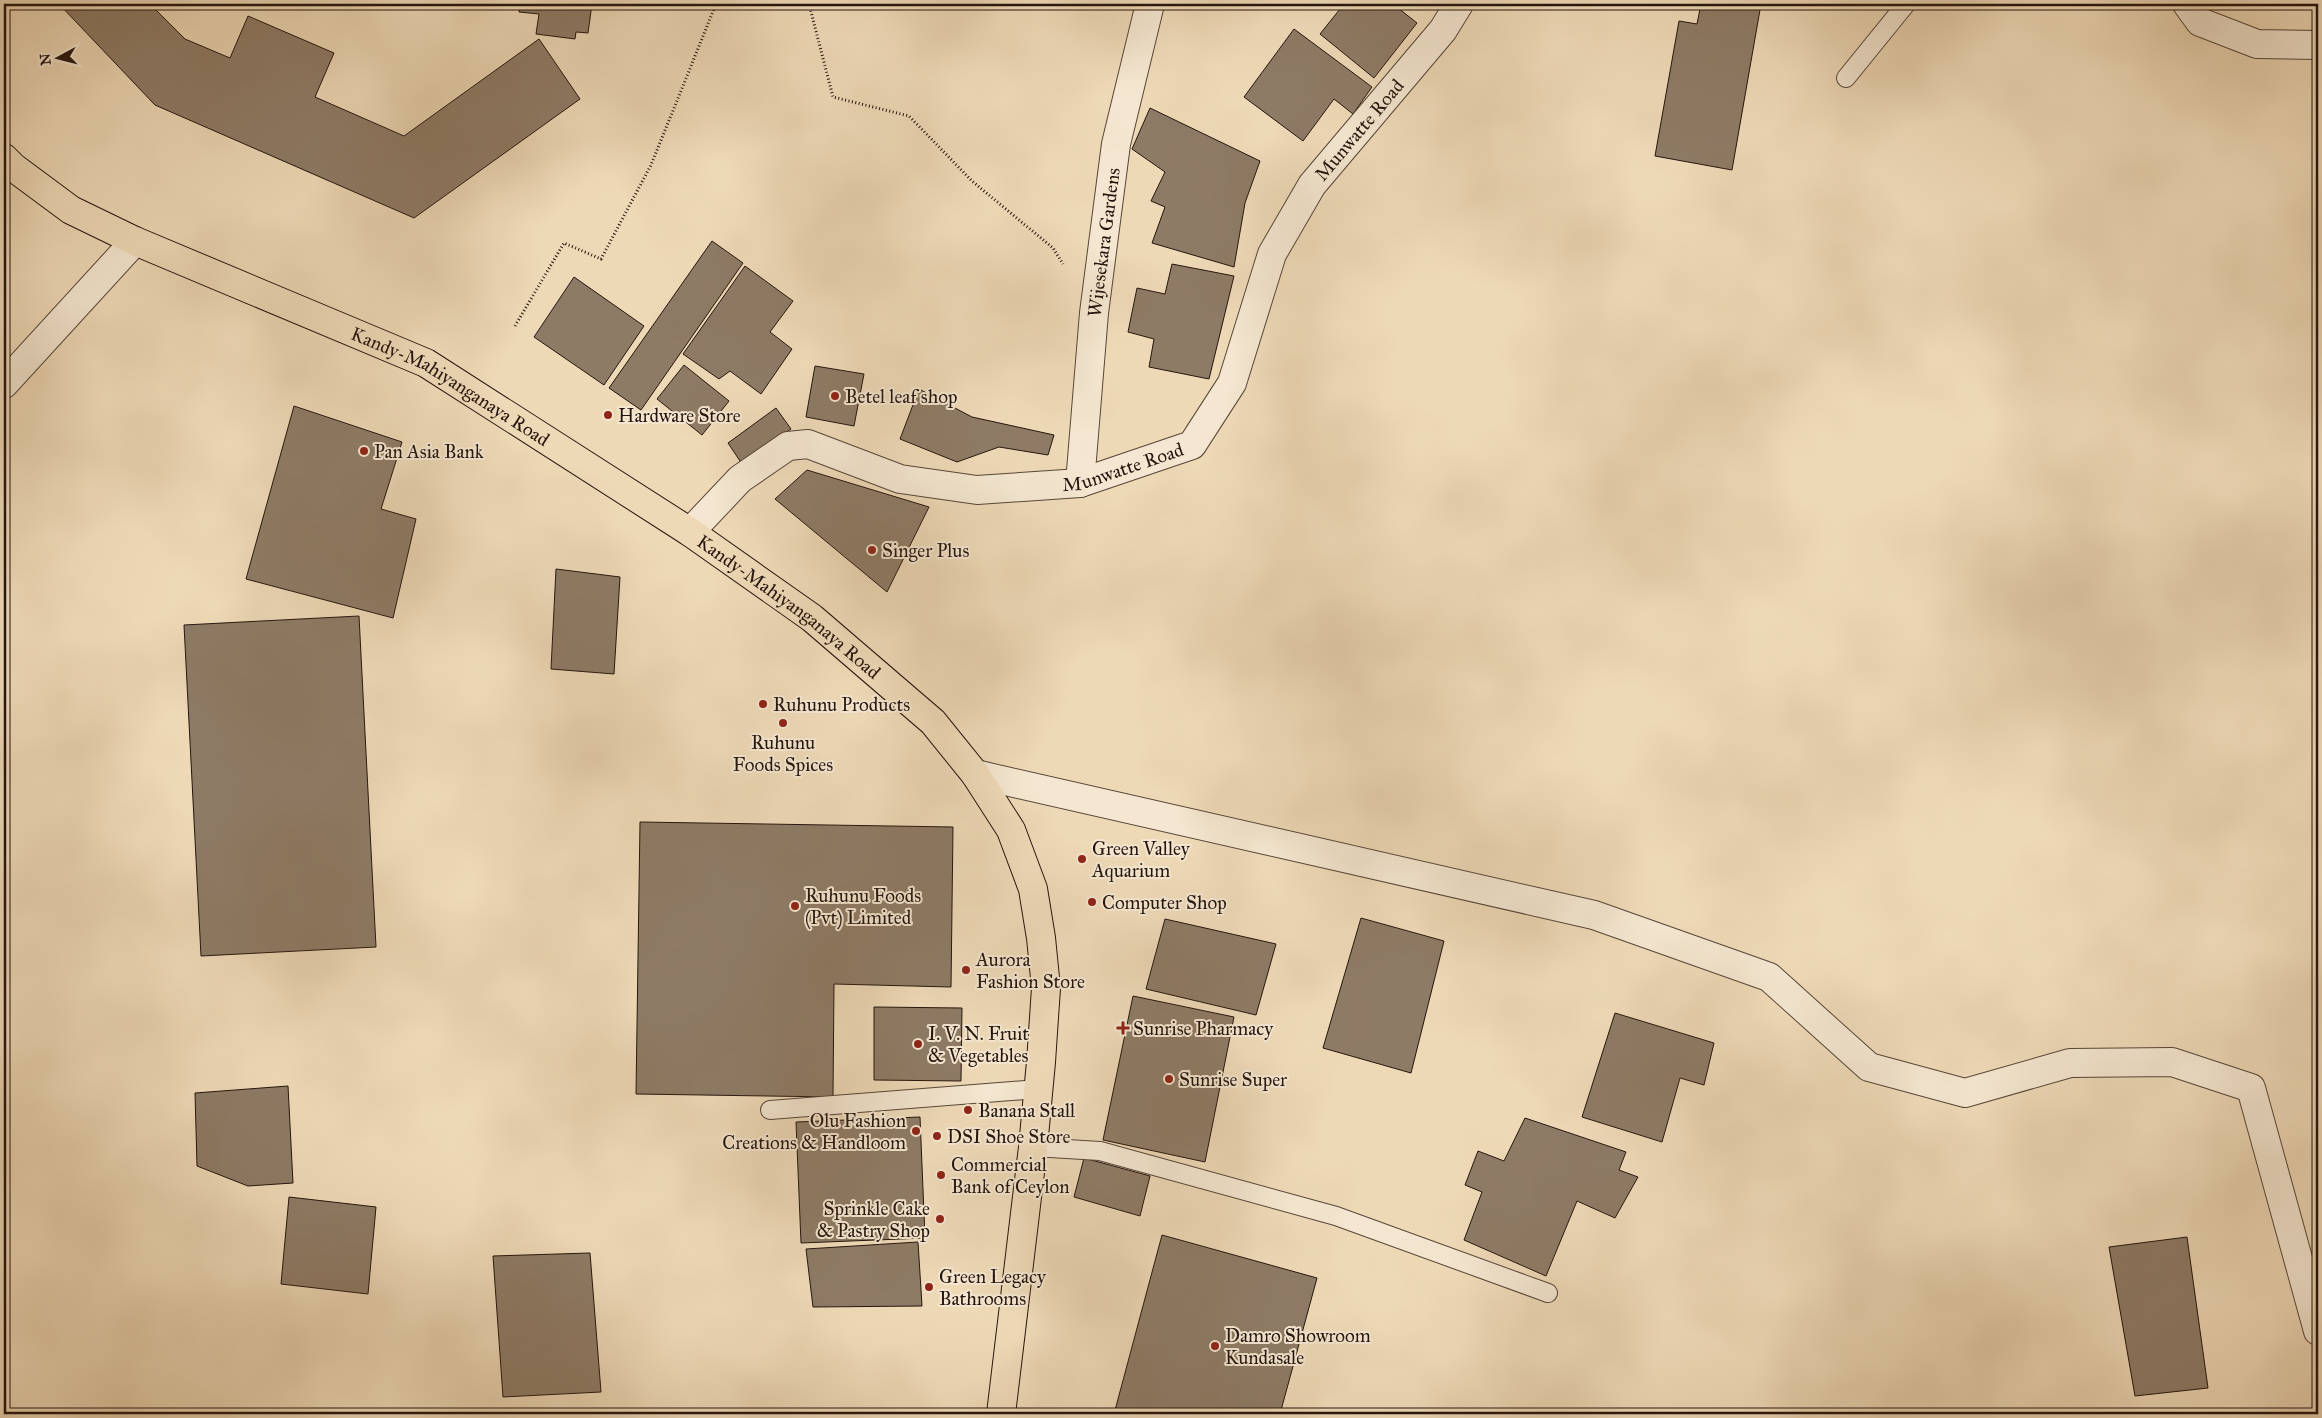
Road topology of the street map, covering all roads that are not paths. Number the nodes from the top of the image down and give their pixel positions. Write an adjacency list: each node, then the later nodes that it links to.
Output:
1 (1150, 4): 10 (street, Wijesekara Gardens)
2 (1459, 4): 10 (street, Munwatte Road)
3 (1906, 4): 6 (lane)
4 (2187, 4): 5 (street)
5 (2318, 45)
6 (1846, 78)
7 (4, 158): 8 (highway, Kandy-Mahiyanganaya Road)
8 (135, 241): 9 (street); 11 (highway, Kandy-Mahiyanganaya Road)
9 (4, 384)
10 (1080, 483): 11 (street, Munwatte Road)
11 (690, 532): 12 (highway, Kandy-Mahiyanganaya Road)
12 (975, 774): 13 (highway, Kandy-Mahiyanganaya Road); 17 (street)
13 (1038, 1088): 14 (lane); 15 (highway, Kandy-Mahiyanganaya Road)
14 (770, 1110)
15 (1033, 1147): 16 (lane); 18 (highway, Kandy-Mahiyanganaya Road)
16 (1548, 1293)
17 (2318, 1331)
18 (1001, 1414)

